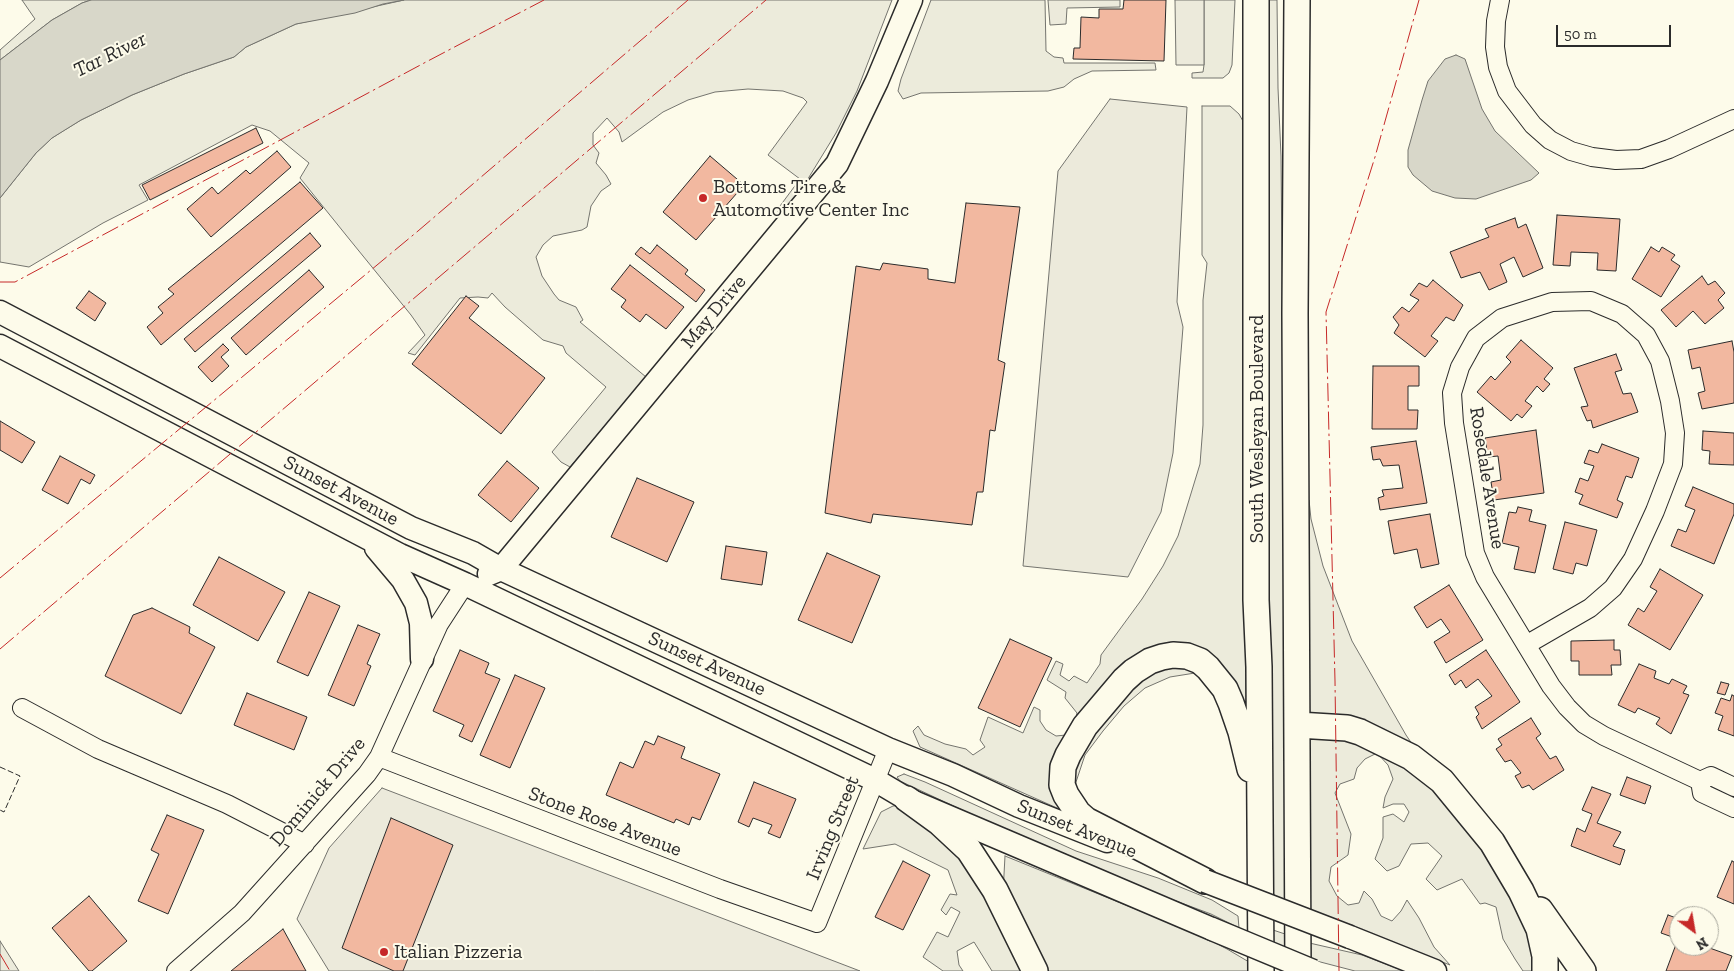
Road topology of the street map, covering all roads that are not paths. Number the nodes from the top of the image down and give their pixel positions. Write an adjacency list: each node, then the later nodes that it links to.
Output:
1 (911, 0): 9 (main road, May Drive)
2 (1256, 0): 24 (highway, South Wesleyan Boulevard)
3 (1296, 0): 14 (highway, South Wesleyan Boulevard)
4 (1500, 0): 5 (street)
5 (1734, 119)
6 (0, 312): 9 (main road, Sunset Avenue)
7 (0, 346): 8 (main road, Sunset Avenue)
8 (367, 538): 10 (main road, Sunset Avenue); 12 (main road)
9 (502, 569): 10 (main road, May Drive); 15 (main road, Sunset Avenue)
10 (465, 584): 12 (street, Dominick Drive); 17 (main road, Sunset Avenue)
11 (1526, 645): 11 (street, Rosedale Avenue); 18 (street, Rosedale Avenue)
12 (422, 659): 16 (street, Dominick Drive)
13 (22, 708): 23 (street)
14 (1298, 725): 22 (highway); 30 (highway, South Wesleyan Boulevard)
15 (888, 749): 17 (street, Irving Street); 25 (main road, Sunset Avenue)
16 (379, 757): 23 (street, Dominick Drive); 26 (street, Stone Rose Avenue)
17 (875, 780): 20 (main road, Sunset Avenue); 26 (street, Irving Street)
18 (1700, 781): 19 (street); 21 (street, Rosedale Avenue)
19 (1734, 787)
20 (907, 799): 28 (highway); 31 (main road, Sunset Avenue, bridge)
21 (1734, 808)
22 (1492, 842): 33 (highway); 34 (highway)
23 (305, 844): 27 (street, Dominick Drive)
24 (1260, 858): 25 (highway); 29 (highway)
25 (1205, 881): 32 (main road, Sunset Avenue, bridge)
26 (817, 923)
27 (176, 971)
28 (1035, 971)
29 (1261, 971)
30 (1298, 971)
31 (1313, 971)
32 (1435, 971)
33 (1545, 971)
34 (1583, 971)

